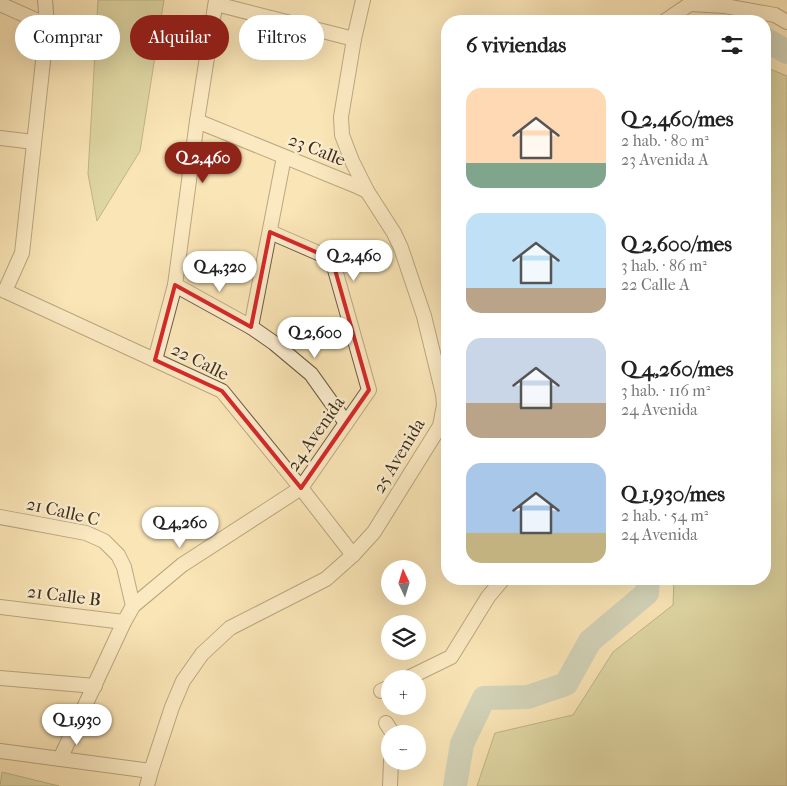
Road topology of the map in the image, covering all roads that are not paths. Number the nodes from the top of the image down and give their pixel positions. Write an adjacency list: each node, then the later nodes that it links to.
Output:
1 (45, 0): 6 (street)
2 (363, 0): 11 (street, 25 Avenida)
3 (216, 2): 11 (street); 13 (street)
4 (0, 4): 5 (street)
5 (25, 15)
6 (46, 15)
7 (674, 15): 8 (street)
8 (770, 15)
9 (771, 15): 10 (street)
10 (787, 22)
11 (354, 39): 17 (street, 25 Avenida)
12 (43, 60): 15 (street)
13 (198, 122): 16 (street, 23 Calle); 19 (street)
14 (0, 138): 15 (street)
15 (34, 142): 20 (street)
16 (284, 157): 17 (street, 23 Calle); 18 (street)
17 (367, 192): 23 (street, 25 Avenida)
18 (270, 232): 21 (street); 25 (street, 24 Avenida)
19 (175, 285): 21 (street); 22 (street)
20 (2, 292): 22 (street, 22 Calle)
21 (251, 327): 25 (street)
22 (155, 360): 26 (street, 22 Calle)
23 (441, 386)
24 (441, 421): 28 (street, 25 Avenida)
25 (346, 423): 26 (street, 24 Avenida)
26 (301, 488): 28 (street, 22 Calle); 30 (street, 24 Avenida)
27 (0, 517): 30 (street, 21 Calle C)
28 (353, 555): 39 (street, 25 Avenida)
29 (498, 585): 33 (street)
30 (133, 606): 32 (street, 24 Avenida)
31 (0, 607): 32 (street, 21 Calle B)
32 (124, 622): 35 (street, 24 Avenida)
33 (424, 670)
34 (0, 678): 35 (street)
35 (95, 686): 37 (street, 24 Avenida)
36 (0, 751): 37 (street)
37 (60, 759): 39 (street)
38 (391, 770): 41 (street)
39 (151, 771): 40 (street, 25 Avenida)
40 (147, 786)
41 (390, 786)

